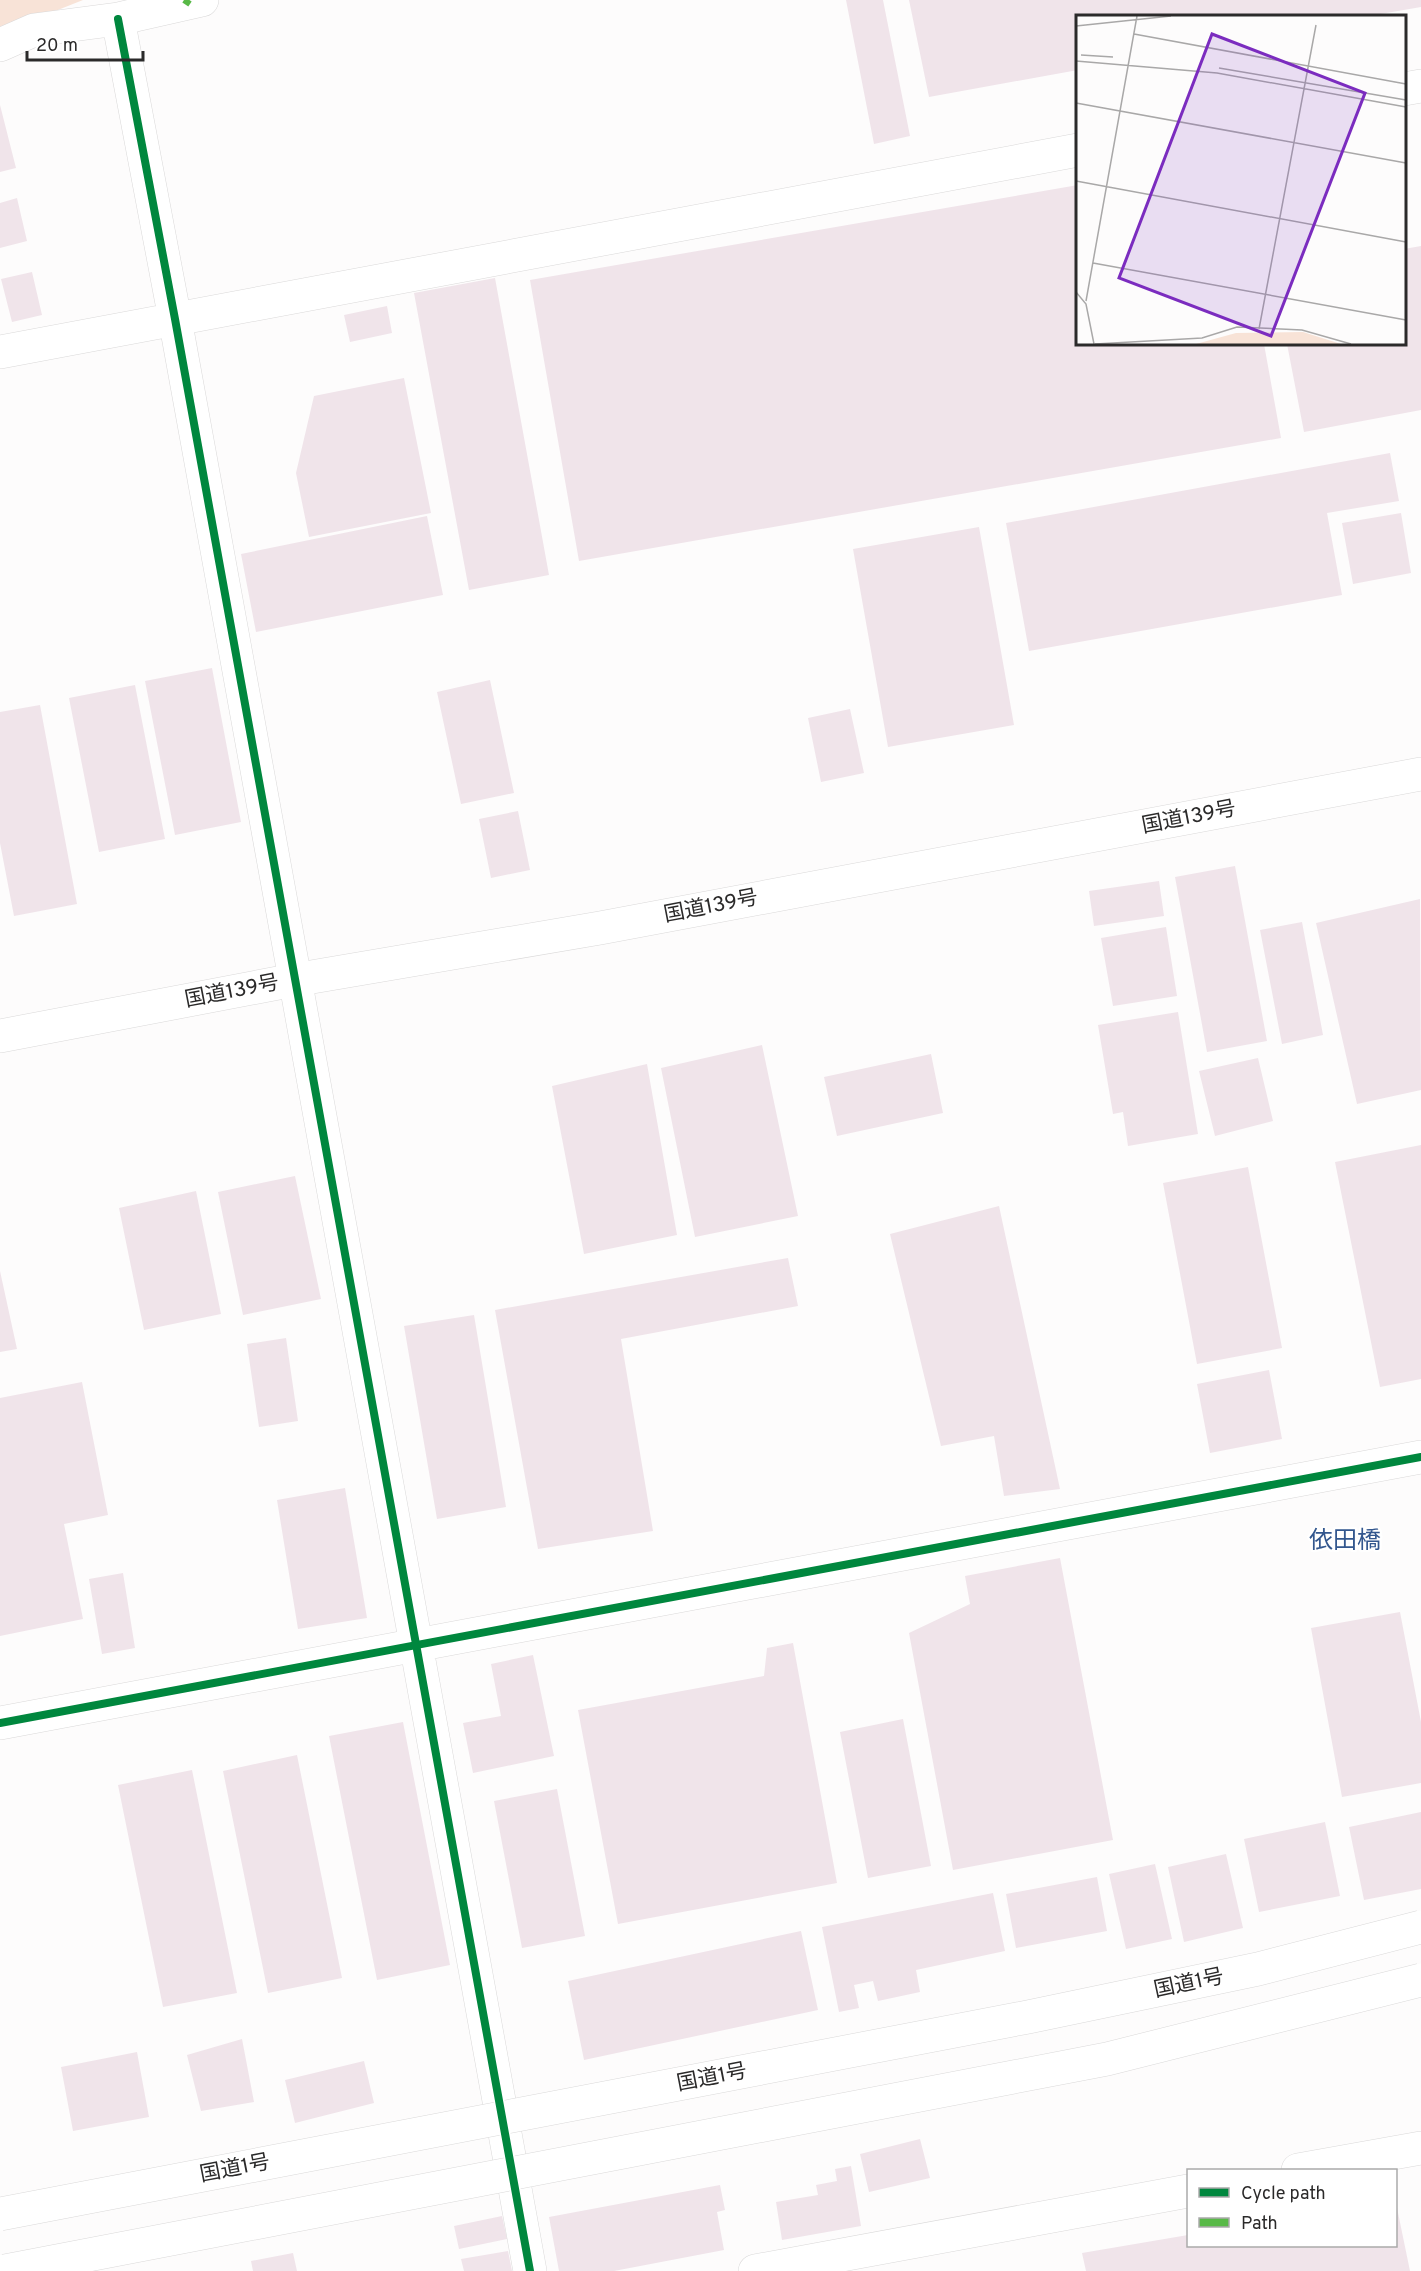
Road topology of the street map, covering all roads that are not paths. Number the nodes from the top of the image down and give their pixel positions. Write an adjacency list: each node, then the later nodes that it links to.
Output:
1 (202, 0): 2 (main road)
2 (118, 19): 3 (main road); 7 (main road)
3 (0, 45)
4 (1421, 86): 5 (main road)
5 (1406, 89)
6 (1076, 150): 7 (main road)
7 (175, 319): 8 (main road); 10 (main road)
8 (0, 352)
9 (1421, 774): 10 (main road, 国道139号)
10 (294, 980): 11 (main road, 国道139号); 13 (main road)
11 (0, 1036)
12 (1421, 1457): 13 (main road)
13 (416, 1644): 14 (main road); 22 (main road)
14 (0, 1723)
15 (1421, 1927): 20 (main road, 国道1号, bridge)
16 (1421, 1980): 21 (main road, bridge)
17 (1421, 2148): 18 (main road)
18 (1304, 2169)
19 (1187, 2191): 23 (main road)
20 (0, 2214)
21 (5, 2271)
22 (530, 2271)
23 (755, 2271)

